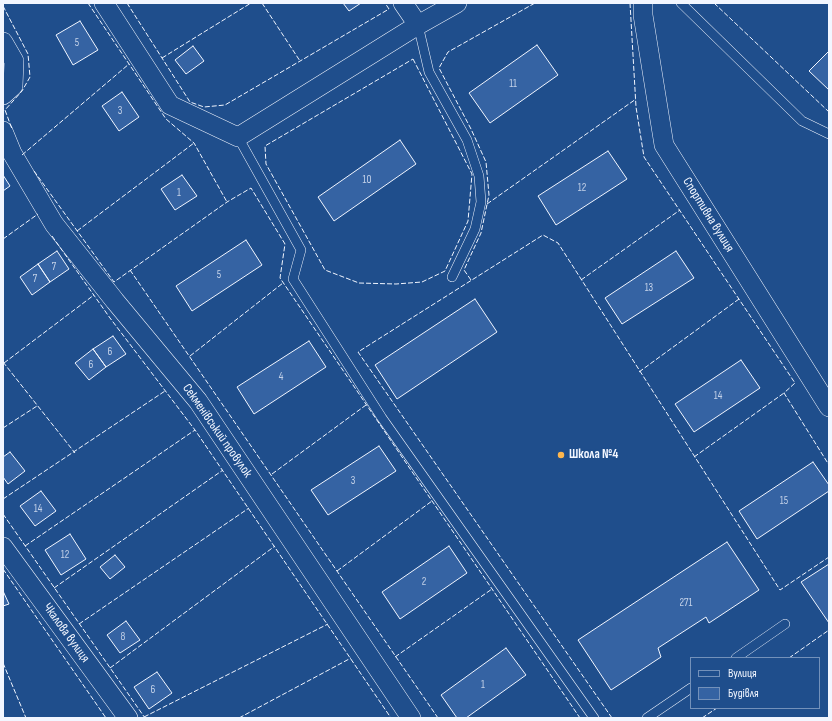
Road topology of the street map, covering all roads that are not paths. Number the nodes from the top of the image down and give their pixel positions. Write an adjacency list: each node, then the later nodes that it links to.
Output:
1 (104, 3): 11 (street)
2 (403, 3): 6 (street)
3 (457, 3): 6 (street)
4 (643, 3): 13 (street, Спортивна вулиця)
5 (681, 3): 10 (lane)
6 (418, 25): 11 (street); 12 (lane)
7 (3, 42): 8 (street)
8 (3, 95)
9 (3, 131): 19 (street, Секменівський провулок)
10 (829, 134)
11 (238, 137): 20 (lane)
12 (452, 277)
13 (829, 408)
14 (3, 547): 18 (street, Чкалова вулиця)
15 (785, 624): 16 (lane)
16 (737, 657)
17 (690, 689): 21 (lane)
18 (128, 718)
19 (411, 718)
20 (594, 718)
21 (647, 718)

